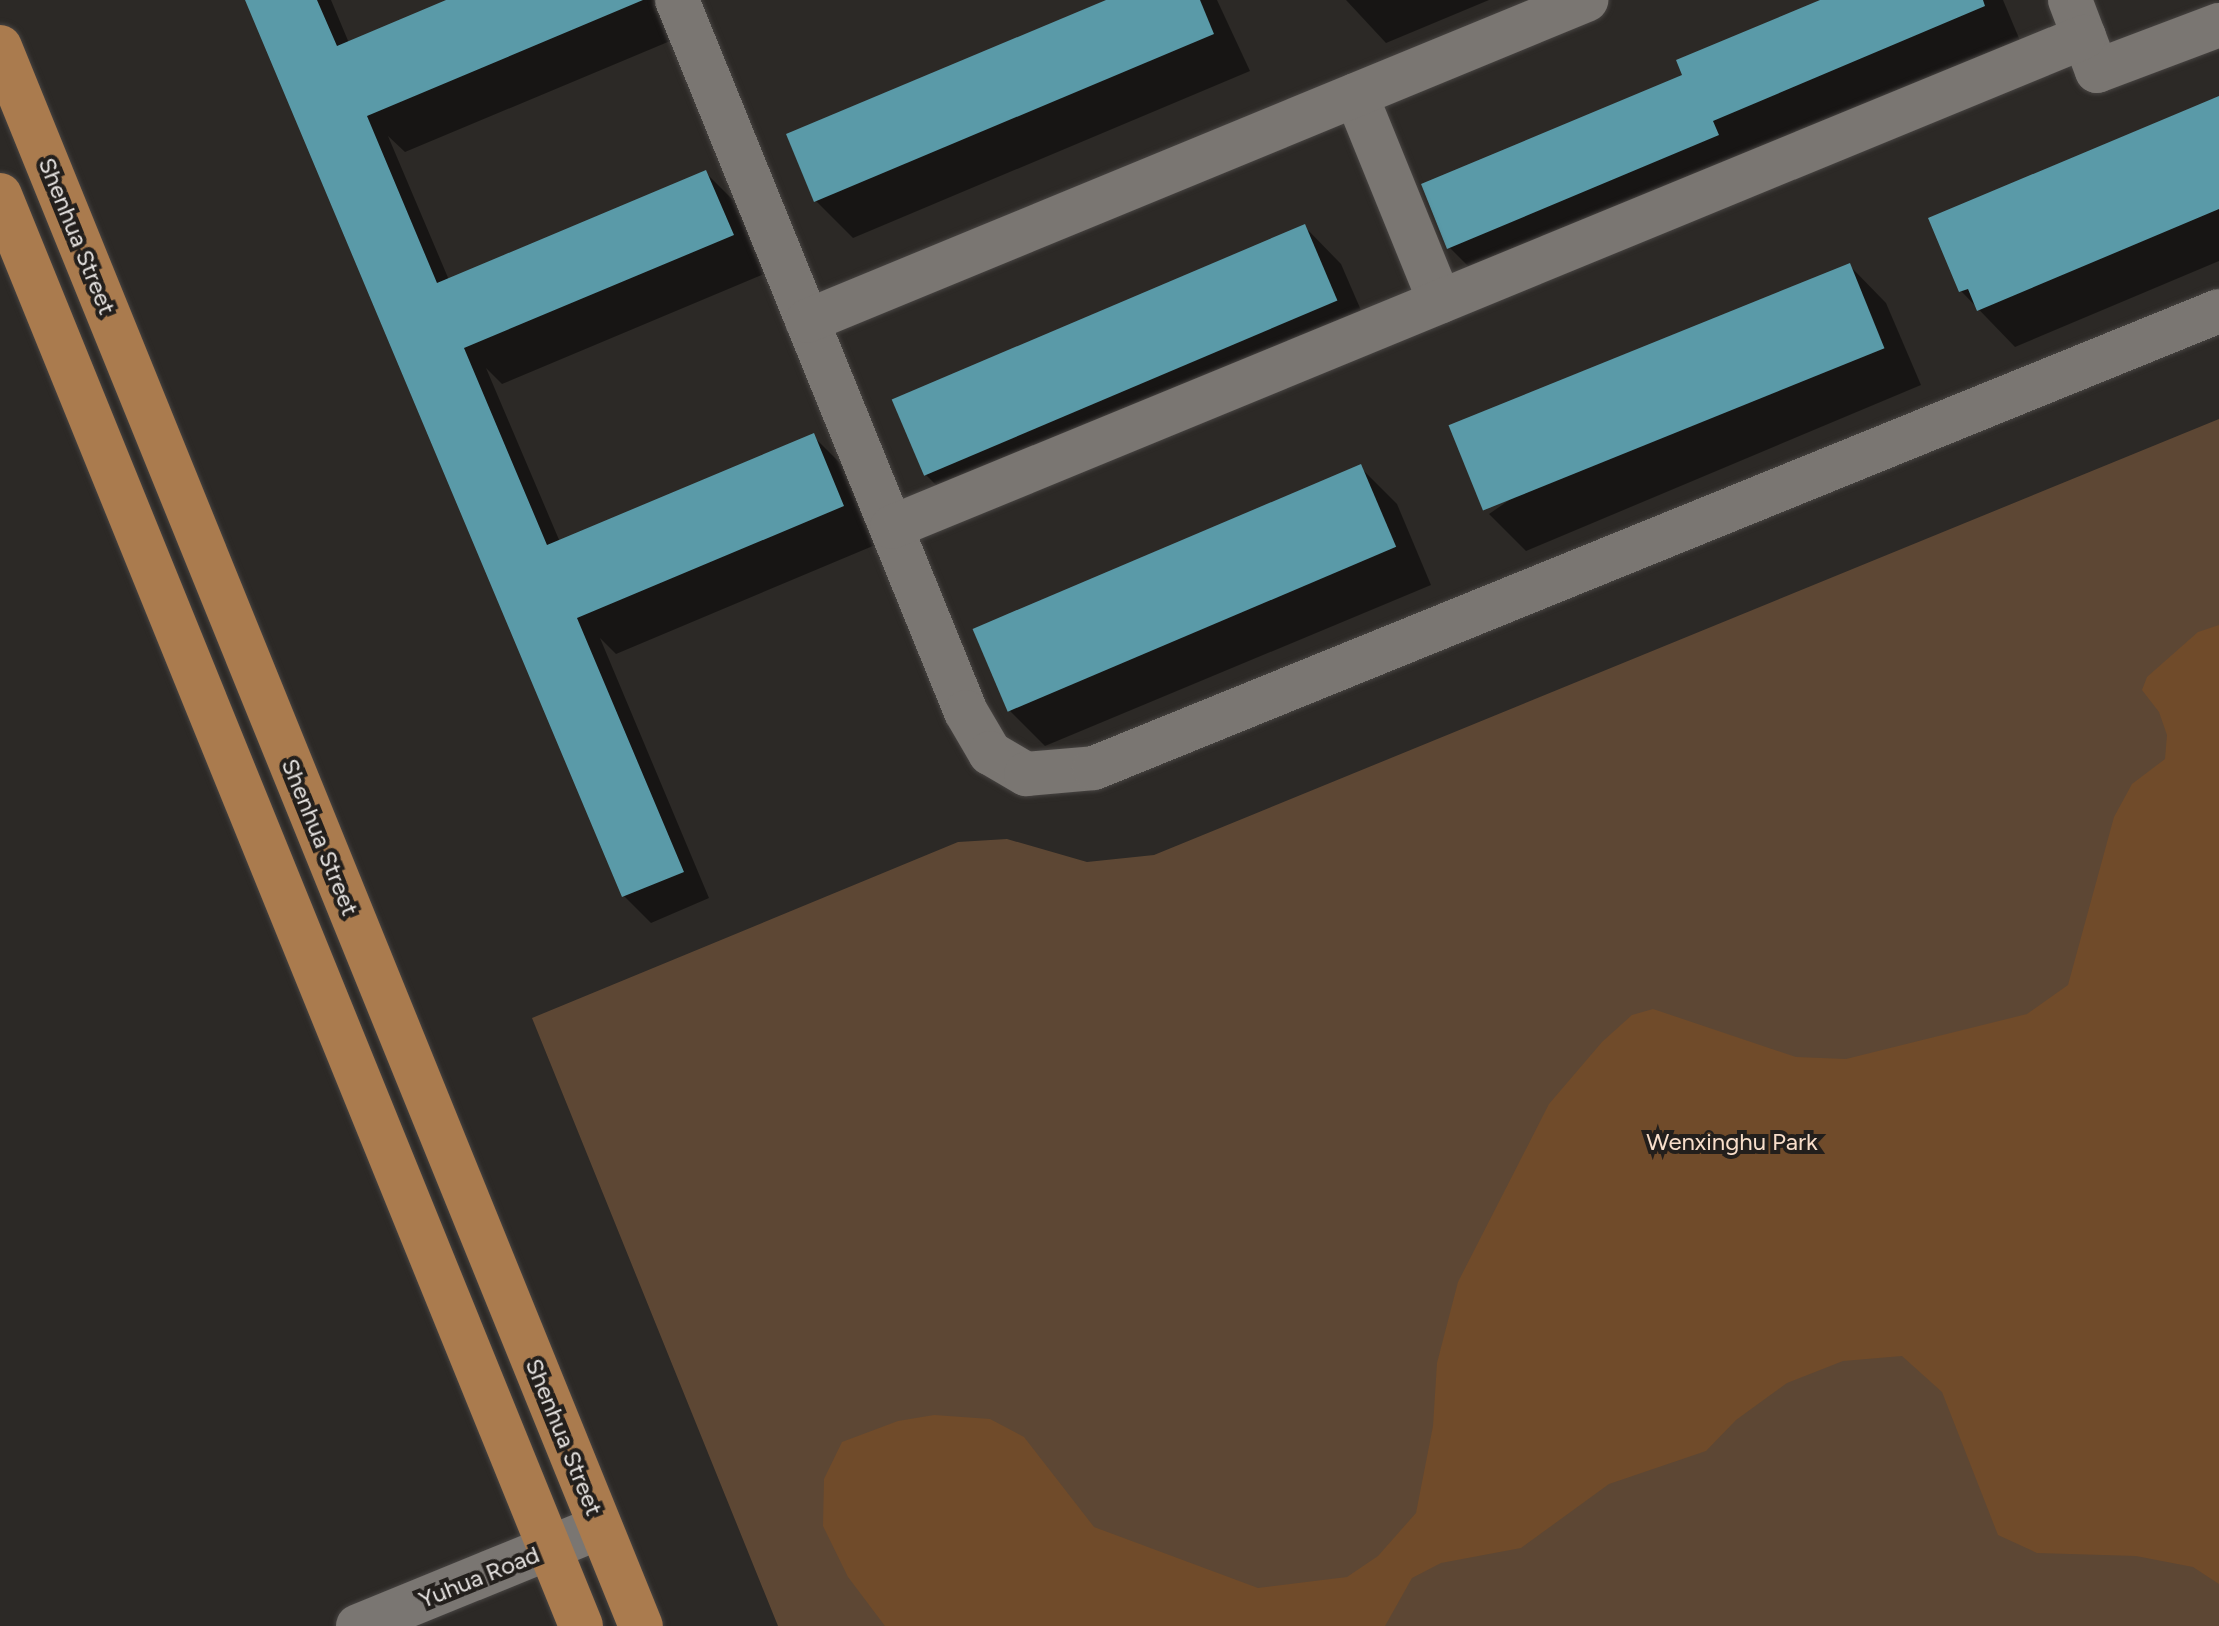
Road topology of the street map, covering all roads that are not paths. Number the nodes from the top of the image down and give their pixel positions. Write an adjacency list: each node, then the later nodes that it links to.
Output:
1 (677, 0): 10 (street)
2 (1586, 0): 6 (street)
3 (2077, 18): 4 (street); 8 (street)
4 (2219, 25)
5 (0, 47): 12 (main road, Shenhua Street)
6 (1356, 95): 8 (street); 10 (street)
7 (0, 195): 13 (main road)
8 (1440, 302): 11 (street)
9 (2219, 311): 11 (street)
10 (807, 321): 11 (street)
11 (892, 527)
12 (600, 1527): 13 (street, Yuhua Road); 16 (main road, Shenhua Street)
13 (550, 1548): 14 (street, Yuhua Road); 15 (main road)
14 (358, 1626)
15 (581, 1626)
16 (641, 1626)

